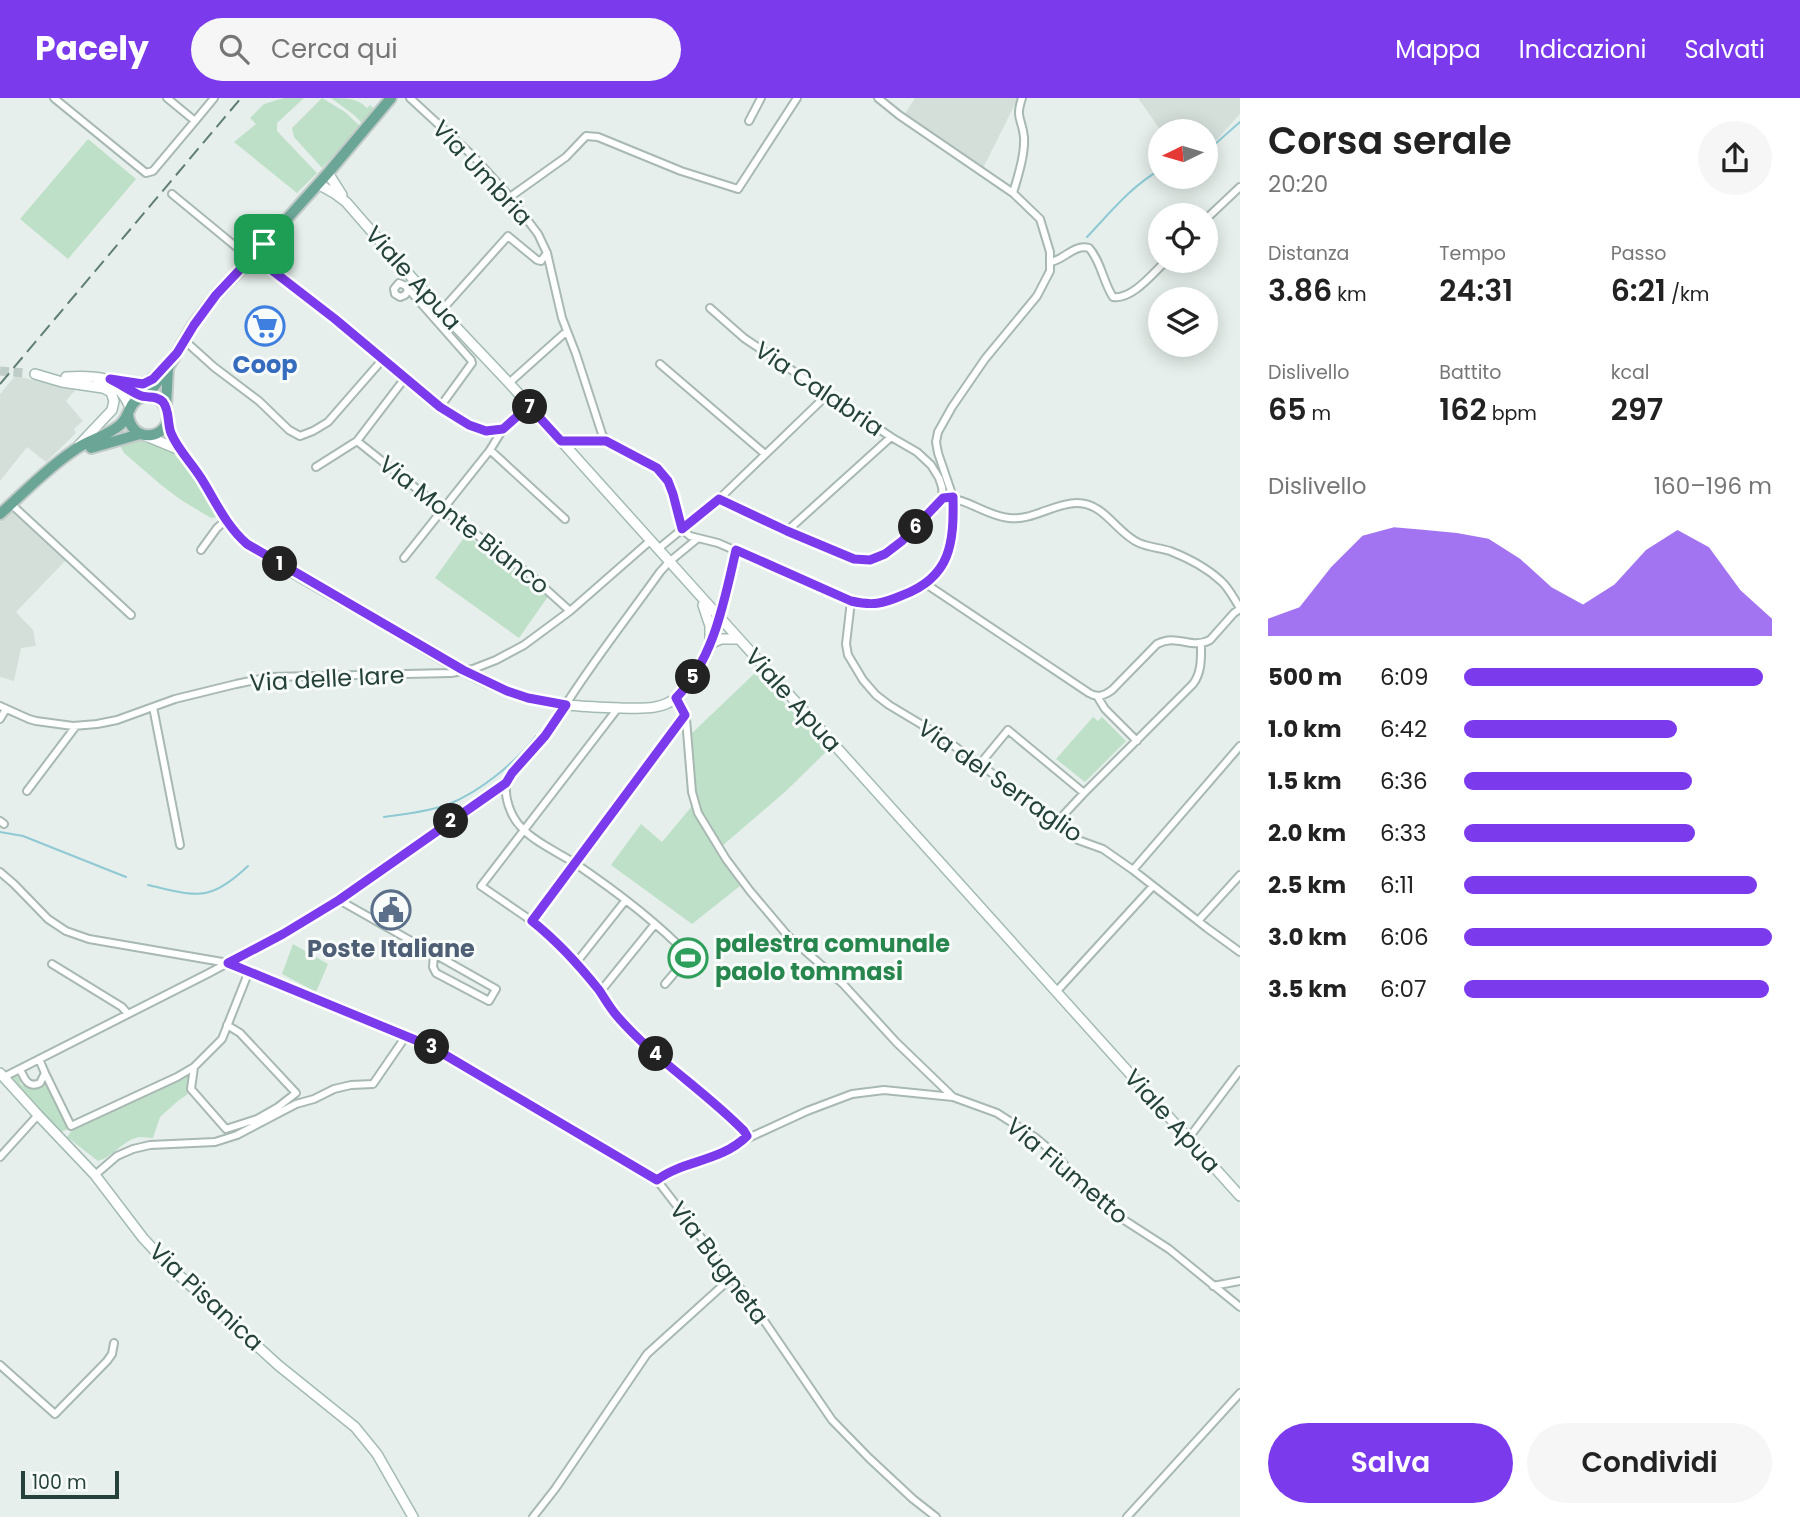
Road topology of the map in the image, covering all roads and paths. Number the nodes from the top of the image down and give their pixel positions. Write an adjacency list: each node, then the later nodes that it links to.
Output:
1 (167, 98): 10 (street)
2 (214, 98): 10 (street)
3 (391, 98): 12 (main road)
4 (410, 98): 17 (street, Via Umbria)
5 (761, 98): 11 (street)
6 (797, 98): 17 (street)
7 (878, 98): 15 (street)
8 (1021, 98): 15 (street)
9 (58, 99): 10 (street)
10 (195, 121)
11 (749, 121)
12 (328, 173): 13 (main road); 18 (street, Viale Apua)
13 (318, 184): 18 (street, Viale Apua); 20 (main road)
14 (1240, 187): 19 (street)
15 (1013, 193): 22 (street)
16 (172, 194): 23 (street)
17 (510, 197): 21 (street, Via Umbria)
18 (346, 202): 28 (street, Viale Apua)
19 (1218, 208)
20 (264, 244): 23 (main road); 24 (street)
21 (547, 253): 28 (street, Via Umbria); 29 (street, Via Umbria)
22 (1051, 262): 25 (street); 57 (street)
23 (247, 264): 24 (street); 30 (main road)
24 (269, 268): 32 (street)
25 (1153, 273)
26 (408, 291): 43 (street)
27 (710, 308): 39 (street, Via Calabria)
28 (441, 311): 38 (street, Viale Apua)
29 (567, 331): 38 (street); 51 (street, Via Umbria)
30 (184, 340): 31 (main road); 32 (street)
31 (177, 353): 34 (main road); 37 (street)
32 (383, 359): 36 (street)
33 (660, 364): 55 (street)
34 (168, 368): 40 (main road); 41 (main road)
35 (66, 377): 37 (street); 44 (street); 52 (street)
36 (405, 378): 43 (street); 49 (street)
37 (110, 379): 40 (street)
38 (509, 383): 42 (street, Viale Apua)
39 (828, 394): 48 (street, Via Calabria); 55 (street)
40 (144, 396): 41 (main road); 44 (main road)
41 (166, 406): 45 (main road)
42 (529, 406): 46 (street); 50 (street, Viale Apua)
43 (440, 407): 46 (street)
44 (129, 411): 47 (main road); 52 (main road)
45 (168, 420): 47 (main road); 53 (street)
46 (503, 429): 54 (street)
47 (143, 435): 53 (street); 56 (main road)
48 (891, 437): 58 (street, Via Calabria); 69 (street)
49 (357, 441): 59 (street); 64 (street, Via Monte Bianco)
50 (561, 441): 51 (street); 71 (street, Viale Apua)
51 (606, 441): 68 (street)
52 (75, 449): 56 (main road)
53 (180, 450): 67 (street)
54 (490, 450): 64 (street); 66 (street)
55 (765, 454): 62 (street)
56 (62, 458): 63 (main road)
57 (940, 460): 58 (street); 60 (street)
58 (931, 465): 61 (street)
59 (316, 467)
60 (953, 497): 61 (street); 77 (street); 80 (street)
61 (943, 498): 69 (street)
62 (719, 499): 68 (street); 69 (street)
63 (11, 504): 65 (main road); 82 (street)
64 (442, 509): 75 (street); 81 (street, Via Monte Bianco)
65 (0, 514)
66 (565, 519)
67 (226, 520): 72 (street); 87 (street)
68 (682, 529): 70 (street); 73 (street)
69 (787, 531)
70 (698, 539): 74 (street); 76 (street)
71 (650, 541): 73 (street, Viale Apua); 81 (street, Via delle Iare)
72 (201, 550)
73 (658, 550): 76 (street, Viale Apua)
74 (736, 550): 79 (street); 83 (street)
75 (404, 558)
76 (669, 562): 78 (street, Viale Apua); 90 (street)
77 (926, 584): 79 (street); 88 (street)
78 (700, 597): 83 (street, Viale Apua); 85 (street)
79 (851, 601): 99 (street, Via del Serraglio)
80 (1240, 608): 86 (street)
81 (570, 611): 87 (street, Via delle Iare)
82 (131, 615)
83 (720, 619): 84 (street, Viale Apua); 85 (street)
84 (738, 639): 85 (street); 124 (street, Viale Apua)
85 (710, 643): 89 (street)
86 (1202, 643): 88 (street); 97 (street)
87 (463, 670): 90 (street); 91 (street, Via delle Iare)
88 (1097, 696): 97 (street)
89 (676, 698): 93 (street); 94 (street, Via Fiumetto)
90 (566, 705): 93 (street); 100 (street)
91 (153, 707): 96 (street, Via delle Iare); 105 (street)
92 (3, 708): 95 (street, Via delle Iare); 96 (street, Via delle Iare)
93 (618, 708): 104 (street)
94 (685, 715): 106 (street); 134 (street, Via Fiumetto)
95 (0, 719)
96 (76, 726): 101 (street)
97 (1137, 741): 102 (street)
98 (1240, 746): 107 (street)
99 (980, 764): 102 (street); 103 (street, Via del Serraglio)
100 (506, 783): 104 (street); 111 (street)
101 (27, 791)
102 (1084, 793): 103 (street)
103 (1056, 823): 107 (street, Via del Serraglio)
104 (523, 830): 106 (street); 113 (street)
105 (180, 845)
106 (576, 864): 112 (street); 113 (street)
107 (1133, 870): 110 (street, Via del Serraglio)
108 (0, 872): 118 (street, Via Bugneta)
109 (1240, 875): 114 (street)
110 (1153, 886): 114 (street, Via del Serraglio); 124 (street)
111 (339, 900): 117 (street); 118 (street)
112 (625, 901): 115 (street); 119 (street)
113 (532, 921): 119 (street)
114 (1198, 921): 116 (street, Via del Serraglio)
115 (655, 924): 122 (street); 123 (street)
116 (1240, 952)
117 (434, 954): 117 (street)
118 (228, 963): 121 (street, Via Bugneta); 125 (street)
119 (576, 963): 123 (street)
120 (52, 964): 125 (street)
121 (249, 971): 126 (street); 127 (street, Via Bugneta)
122 (665, 984)
123 (600, 992): 137 (street)
124 (1056, 992): 136 (street, Viale Apua)
125 (128, 1014): 128 (street)
126 (228, 1025): 129 (street); 129 (street)
127 (406, 1036): 139 (street); 140 (street, Via Bugneta)
128 (39, 1059): 130 (street); 132 (street)
129 (194, 1067): 132 (street)
130 (20, 1069): 132 (street); 133 (street)
131 (1240, 1070): 136 (street)
132 (44, 1073)
133 (2, 1075): 135 (street, Via Pisanica)
134 (953, 1097): 137 (street); 144 (street, Via Fiumetto)
135 (38, 1115): 138 (street); 139 (street, Via Pisanica)
136 (1188, 1139): 141 (street, Viale Apua)
137 (744, 1140): 140 (street)
138 (0, 1157)
139 (95, 1175): 149 (street, Via Pisanica)
140 (657, 1180): 142 (street, Via Bugneta)
141 (1240, 1196)
142 (731, 1278): 150 (street); 151 (street, Via Bugneta)
143 (1240, 1281): 144 (street)
144 (1213, 1286): 145 (street, Via Fiumetto)
145 (1240, 1307)
146 (114, 1343): 147 (street)
147 (0, 1365)
148 (1240, 1393): 152 (street)
149 (413, 1517)
150 (533, 1517)
151 (936, 1517)
152 (1127, 1517)

